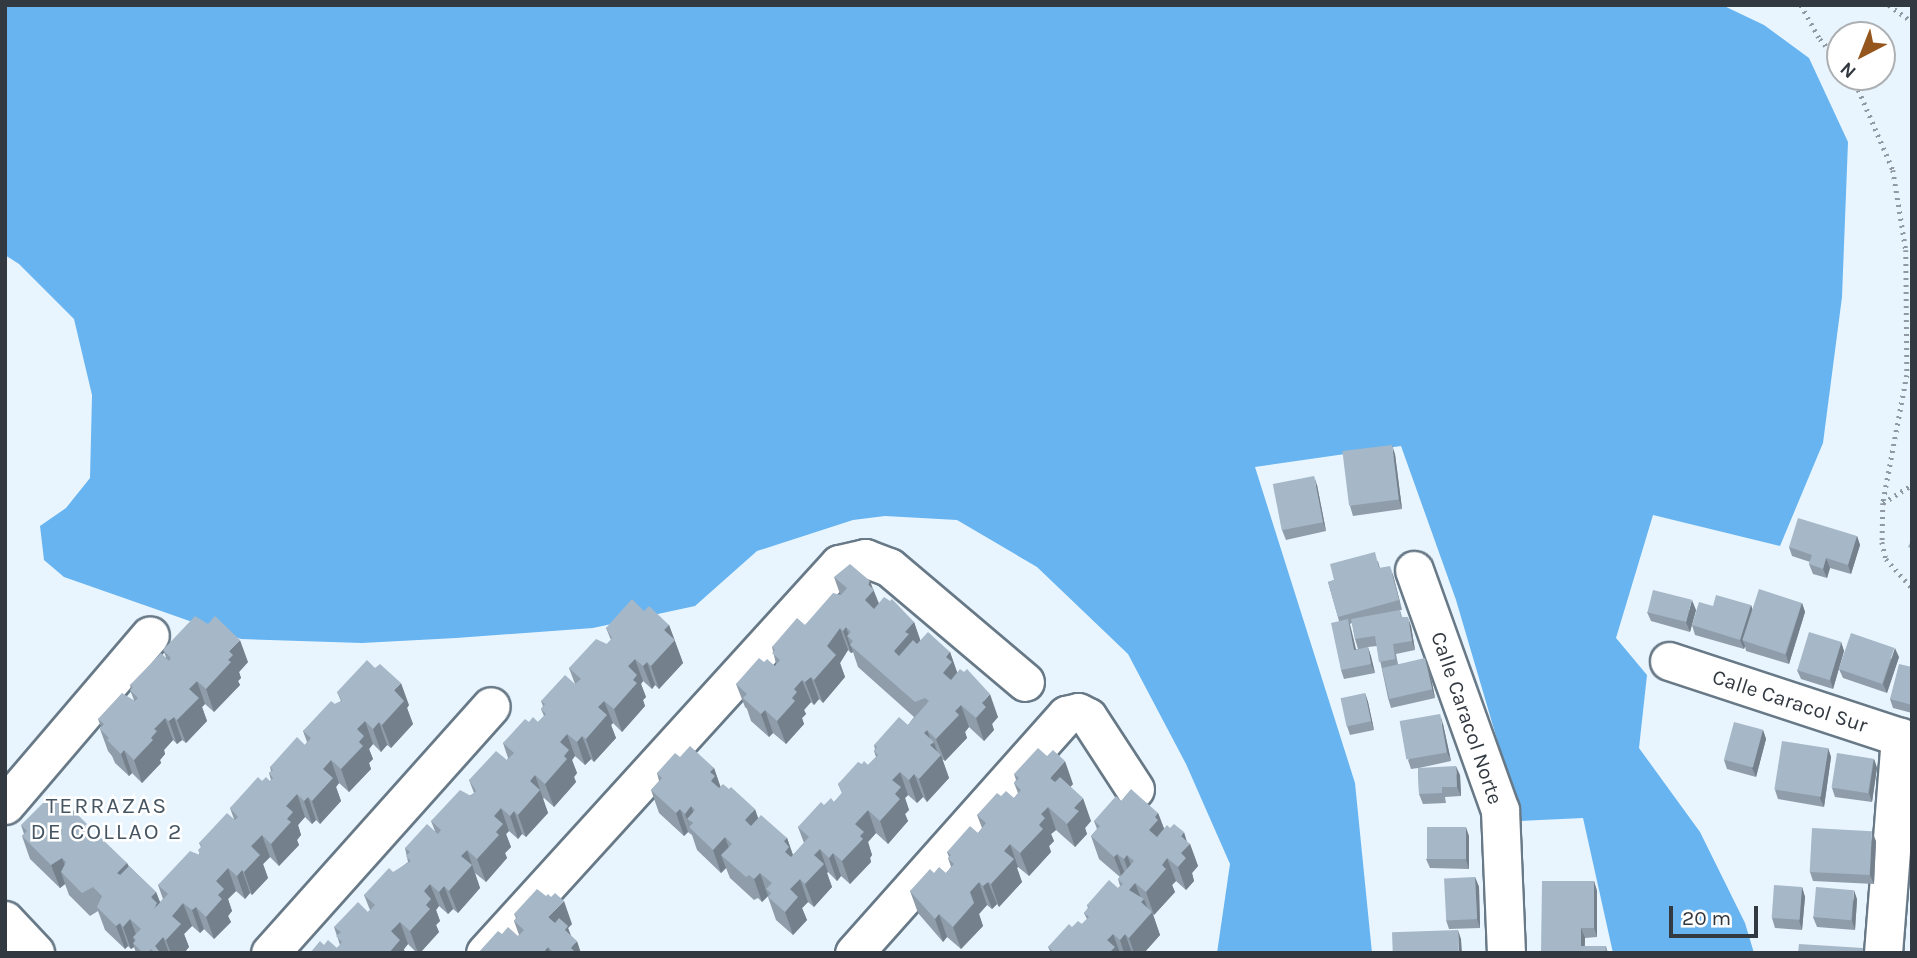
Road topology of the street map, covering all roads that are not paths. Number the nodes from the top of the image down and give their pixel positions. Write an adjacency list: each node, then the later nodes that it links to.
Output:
1 (1415, 570): 14 (street, Calle Caracol Norte)
2 (150, 635): 8 (street)
3 (1669, 661): 6 (street, Calle Caracol Sur)
4 (1025, 682): 12 (street)
5 (491, 706): 11 (street)
6 (1906, 739): 15 (street)
7 (1135, 789): 13 (street)
8 (5, 805)
9 (5, 921): 10 (main road)
10 (35, 953)
11 (270, 953)
12 (485, 953)
13 (854, 953)
14 (1506, 953)
15 (1883, 953)

